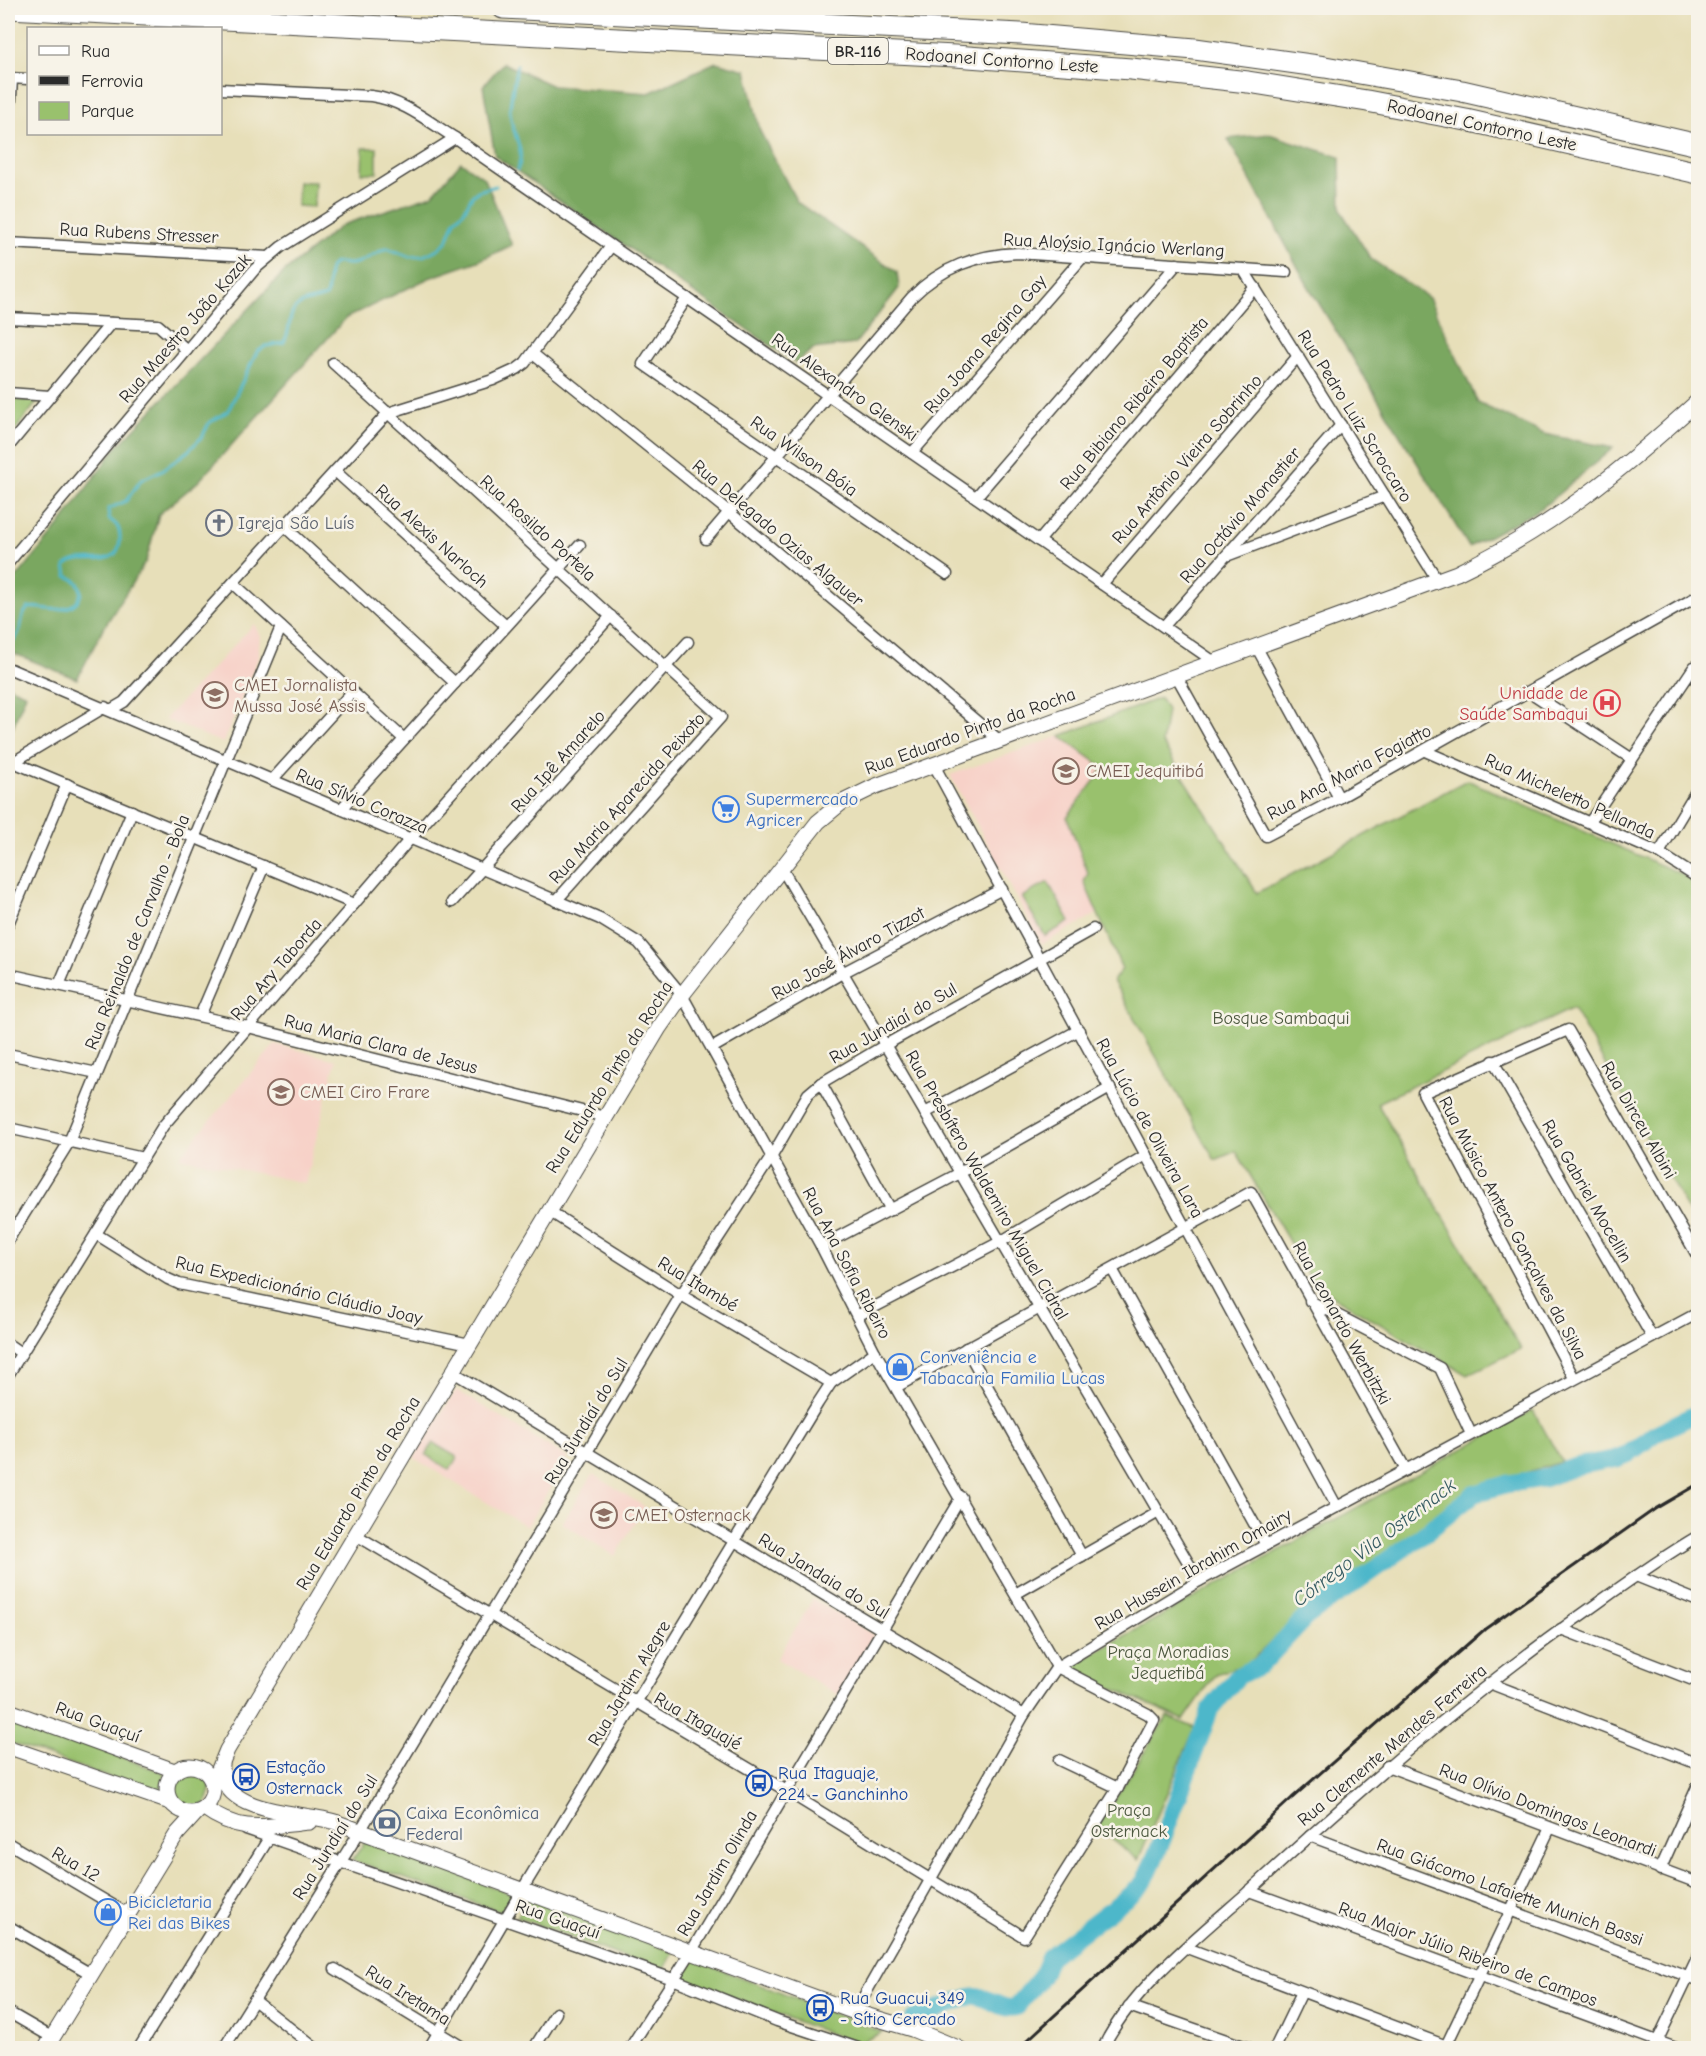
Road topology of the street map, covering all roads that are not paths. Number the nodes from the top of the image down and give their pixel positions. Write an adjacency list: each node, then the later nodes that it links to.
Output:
1 (8, 8): 11 (highway, Rodoanel Contorno Leste / BR-116)
2 (503, 8): 4 (highway, Rodoanel Contorno Leste / BR-116)
3 (563, 8): 4 (highway)
4 (585, 12): 9 (highway, Rodoanel Contorno Leste / BR-116)
5 (10, 79): 6 (street); 10 (street)
6 (27, 80)
7 (222, 89): 8 (street, Rua Alexandro Glenski)
8 (455, 138): 13 (street, Rua Alexandro Glenski); 14 (street, Rua Maestro João Kozak)
9 (1698, 145)
10 (8, 148)
11 (1698, 173)
12 (8, 243): 14 (street, Rua Rubens Stresser)
13 (611, 246): 20 (street, Rua Alexandro Glenski); 24 (street)
14 (268, 257): 23 (street, Rua Maestro João Kozak)
15 (1083, 257): 16 (street, Rua Aloýsio Ignácio Werlang); 28 (street, Rua Aloýsio Ignácio Werlang); 34 (street, Rua Joana Regina Gay)
16 (1177, 264): 17 (street, Rua Aloýsio Ignácio Werlang); 38 (street)
17 (1243, 268): 18 (street, Rua Aloýsio Ignácio Werlang); 19 (street, Rua Pedro Luiz Scroccaro)
18 (1286, 272)
19 (1255, 287): 25 (street, Rua Pedro Luiz Scroccaro); 42 (street, Rua Bibiano Ribeiro Baptista)
20 (687, 298): 28 (street, Rua Alexandro Glenski); 35 (street, Rua Wilson Bóia)
21 (8, 318): 22 (street)
22 (111, 323): 23 (street); 29 (street)
23 (187, 350): 45 (street, Rua Maestro João Kozak)
24 (532, 354): 31 (street); 39 (street, Rua Delegado Ozias Algauer)
25 (1298, 356): 32 (street, Rua Pedro Luiz Scroccaro); 50 (street, Rua Antônio Vieira Sobrinho)
26 (333, 363): 31 (street, Rua Rosildo Portela)
27 (8, 393): 29 (street)
28 (828, 395): 34 (street, Rua Alexandro Glenski); 35 (street, Rua Aloýsio Ignácio Werlang)
29 (50, 396): 33 (street)
30 (1698, 401): 48 (main road, Rua Eduardo Pinto da Rocha)
31 (388, 413): 36 (street); 46 (street, Rua Rosildo Portela)
32 (1341, 425): 37 (street, Rua Pedro Luiz Scroccaro); 44 (street, Rua Octávio Monastier)
33 (8, 447)
34 (912, 453): 38 (street, Rua Alexandro Glenski)
35 (776, 457): 39 (street, Rua Aloýsio Ignácio Werlang); 47 (street, Rua Wilson Bóia)
36 (335, 471): 40 (street); 53 (street, Rua Alexis Narloch)
37 (1385, 496): 44 (street); 48 (street, Rua Pedro Luiz Scroccaro)
38 (976, 497): 42 (street, Rua Alexandro Glenski)
39 (729, 512): 41 (street, Rua Aloýsio Ignácio Werlang); 69 (street, Rua Delegado Ozias Algauer)
40 (284, 526): 49 (street); 63 (street)
41 (706, 539)
42 (1039, 541): 50 (street, Rua Alexandro Glenski)
43 (580, 545): 46 (street)
44 (1226, 556): 54 (street, Rua Octávio Monastier)
45 (8, 563)
46 (558, 568): 52 (street, Rua Rosildo Portela); 53 (street)
47 (947, 574)
48 (1438, 581): 57 (main road, Rua Eduardo Pinto da Rocha)
49 (232, 583): 55 (street); 66 (street)
50 (1102, 584): 54 (street, Rua Alexandro Glenski)
51 (1698, 596): 65 (street, Rua Ana Maria Fogiatto)
52 (611, 616): 59 (street, Rua Rosildo Portela); 83 (street, Rua Ary Taborda)
53 (506, 626): 63 (street)
54 (1164, 626): 58 (street, Rua Alexandro Glenski)
55 (280, 627): 64 (street); 72 (street, Rua Reinaldo de Carvalho - Bola)
56 (688, 642): 59 (street, Rua Ipê Amarelo)
57 (1257, 648): 58 (main road, Rua Eduardo Pinto da Rocha); 78 (street)
58 (1216, 663): 62 (main road, Rua Eduardo Pinto da Rocha)
59 (666, 666): 67 (street, Rua Rosildo Portela); 87 (street, Rua Ipê Amarelo)
60 (8, 668): 66 (street, Rua Sílvio Corazza)
61 (1696, 669): 71 (street)
62 (1178, 676): 69 (main road, Rua Eduardo Pinto da Rocha); 78 (street, Rua Ana Maria Fogiatto)
63 (455, 683): 68 (street)
64 (352, 692): 68 (street); 75 (street)
65 (1530, 692): 70 (street, Rua Ana Maria Fogiatto); 71 (street)
66 (103, 709): 72 (street, Rua Sílvio Corazza); 73 (street)
67 (721, 717): 90 (street, Rua Maria Aparecida Peixoto)
68 (404, 739): 79 (street)
69 (1000, 741): 74 (main road, Rua Eduardo Pinto da Rocha)
70 (1425, 751): 78 (street, Rua Ana Maria Fogiatto); 81 (street, Rua Micheletto Pellanda)
71 (1632, 759): 81 (street)
72 (225, 760): 75 (street, Rua Sílvio Corazza); 82 (street, Rua Reinaldo de Carvalho - Bola)
73 (10, 764): 76 (street)
74 (934, 765): 86 (main road, Rua Eduardo Pinto da Rocha); 89 (street, Rua Lúcio de Oliveira Lara)
75 (272, 780): 79 (street, Rua Sílvio Corazza)
76 (67, 784): 80 (street); 93 (street)
77 (1698, 788): 84 (street)
78 (1339, 798)
79 (340, 809): 83 (street, Rua Sílvio Corazza)
80 (132, 811): 82 (street); 98 (street)
81 (1590, 822): 84 (street, Rua Micheletto Pellanda)
82 (194, 837): 85 (street); 100 (street, Rua Reinaldo de Carvalho - Bola)
83 (410, 838): 87 (street, Rua Sílvio Corazza); 92 (street, Rua Ary Taborda)
84 (1659, 853): 88 (street, Rua Micheletto Pellanda)
85 (264, 866): 92 (street); 101 (street)
86 (781, 867): 96 (street, Rua Presbítero Waldemiro Miguel Cidral); 99 (main road, Rua Eduardo Pinto da Rocha)
87 (482, 869): 90 (street, Rua Sílvio Corazza); 91 (street, Rua Ipê Amarelo)
88 (1698, 878)
89 (1002, 889): 95 (street, Rua Lúcio de Oliveira Lara); 96 (street, Rua José Álvaro Tizzot)
90 (556, 901): 99 (street, Rua Sílvio Corazza)
91 (452, 902)
92 (354, 904): 102 (street, Rua Ary Taborda)
93 (8, 924)
94 (1093, 928): 95 (street, Rua Jundiaí do Sul)
95 (1040, 959): 103 (street, Rua Lúcio de Oliveira Lara); 104 (street, Rua Jundiaí do Sul)
96 (844, 972): 104 (street, Rua Presbítero Waldemiro Miguel Cidral); 105 (street, Rua José Álvaro Tizzot)
97 (8, 974): 98 (street, Rua Maria Clara de Jesus)
98 (59, 985): 100 (street, Rua Maria Clara de Jesus)
99 (682, 995): 105 (street, Rua Ana Sofia Ribeiro); 112 (main road, Rua Eduardo Pinto da Rocha)
100 (127, 1000): 101 (street, Rua Maria Clara de Jesus); 108 (street, Rua Reinaldo de Carvalho - Bola)
101 (200, 1016): 102 (street, Rua Maria Clara de Jesus)
102 (248, 1027): 112 (street, Rua Maria Clara de Jesus); 117 (street, Rua Ary Taborda)
103 (1079, 1030): 110 (street, Rua Lúcio de Oliveira Lara); 111 (street)
104 (886, 1044): 109 (street, Rua Jundiaí do Sul); 111 (street, Rua Presbítero Waldemiro Miguel Cidral)
105 (712, 1048): 116 (street, Rua Ana Sofia Ribeiro)
106 (8, 1054): 108 (street)
107 (1493, 1061): 126 (street, Rua Dirceu Albini); 133 (street, Rua Gabriel Mocellin); 141 (street, Rua Músico Antero Gonçalves da Silva)
108 (97, 1073): 114 (street, Rua Reinaldo de Carvalho - Bola)
109 (821, 1083): 116 (street, Rua Jundiaí do Sul); 119 (street)
110 (1110, 1088): 115 (street, Rua Lúcio de Oliveira Lara); 118 (street)
111 (925, 1113): 118 (street, Rua Presbítero Waldemiro Miguel Cidral)
112 (606, 1117): 120 (main road, Rua Eduardo Pinto da Rocha)
113 (8, 1128): 114 (street)
114 (69, 1142): 117 (street); 123 (street, Rua Reinaldo de Carvalho - Bola)
115 (1146, 1155): 121 (street, Rua Lúcio de Oliveira Lara); 124 (street)
116 (772, 1156): 125 (street, Rua Ana Sofia Ribeiro); 128 (street, Rua Jundiaí do Sul)
117 (143, 1158): 122 (street, Rua Ary Taborda)
118 (960, 1173): 119 (street); 124 (street, Rua Presbítero Waldemiro Miguel Cidral)
119 (891, 1209): 125 (street)
120 (549, 1211): 128 (street, Rua Itambé); 135 (main road, Rua Eduardo Pinto da Rocha)
121 (1185, 1226): 127 (street); 129 (street, Rua Leonardo Werbitzki); 148 (street, Rua Lúcio de Oliveira Lara)
122 (96, 1234): 135 (street, Rua Expedicionário Cláudio Joay); 138 (street, Rua Ary Taborda)
123 (8, 1239)
124 (1000, 1242): 130 (street, Rua Presbítero Waldemiro Miguel Cidral); 132 (street)
125 (821, 1246): 132 (street, Rua Ana Sofia Ribeiro)
126 (1698, 1257)
127 (1112, 1269): 130 (street); 153 (street)
128 (681, 1294): 142 (street, Rua Itambé); 145 (street, Rua Jundiaí do Sul)
129 (1310, 1301): 144 (street); 146 (street, Rua Leonardo Werbitzki)
130 (1038, 1308): 136 (street); 149 (street, Rua Presbítero Waldemiro Miguel Cidral)
131 (1698, 1314): 133 (street, Rua Hussein Ibrahim Omairy)
132 (857, 1316): 137 (street, Rua Ana Sofia Ribeiro)
133 (1652, 1337): 141 (street, Rua Hussein Ibrahim Omairy)
134 (8, 1344): 138 (street)
135 (470, 1344): 139 (main road, Rua Eduardo Pinto da Rocha)
136 (966, 1348): 143 (street); 154 (street)
137 (875, 1352): 142 (street, Rua Jardim Alegre); 143 (street, Rua Ana Sofia Ribeiro)
138 (21, 1353): 140 (street, Rua Ary Taborda)
139 (453, 1372): 145 (street, Rua Jandaia do Sul); 150 (main road, Rua Eduardo Pinto da Rocha)
140 (8, 1375)
141 (1574, 1378): 144 (street, Rua Hussein Ibrahim Omairy)
142 (831, 1383): 152 (street, Rua Jardim Alegre)
143 (896, 1387): 147 (street, Rua Ana Sofia Ribeiro)
144 (1471, 1434): 146 (street, Rua Hussein Ibrahim Omairy)
145 (586, 1452): 152 (street, Rua Jandaia do Sul); 159 (street, Rua Jundiaí do Sul)
146 (1406, 1470): 148 (street, Rua Hussein Ibrahim Omairy)
147 (961, 1497): 157 (street, Rua Ana Sofia Ribeiro); 160 (street, Rua Jardim Olinda)
148 (1337, 1507): 153 (street, Rua Hussein Ibrahim Omairy)
149 (1157, 1513): 154 (street); 156 (street, Rua Presbítero Waldemiro Miguel Cidral)
150 (356, 1535): 159 (street, Rua Itaguajé); 169 (main road, Rua Eduardo Pinto da Rocha)
151 (1698, 1536): 155 (street, Rua Clemente Mendes Ferreira)
152 (734, 1542): 160 (street, Rua Jandaia do Sul); 165 (street, Rua Jardim Alegre)
153 (1266, 1545): 156 (street, Rua Hussein Ibrahim Omairy)
154 (1082, 1556): 157 (street)
155 (1636, 1576): 158 (street); 161 (street, Rua Clemente Mendes Ferreira)
156 (1198, 1581): 162 (street, Rua Hussein Ibrahim Omairy)
157 (1017, 1593): 162 (street, Rua Ana Sofia Ribeiro)
158 (1698, 1600)
159 (489, 1614): 165 (street, Rua Itaguajé); 186 (street, Rua Jundiaí do Sul)
160 (881, 1629): 167 (street, Rua Jandaia do Sul); 178 (street, Rua Jardim Olinda)
161 (1561, 1629): 163 (street); 164 (street, Rua Clemente Mendes Ferreira)
162 (1057, 1667): 167 (street, Rua Hussein Ibrahim Omairy); 177 (street)
163 (1698, 1682)
164 (1489, 1683): 171 (street); 172 (street, Rua Clemente Mendes Ferreira)
165 (636, 1704): 178 (street, Rua Itaguajé); 195 (street, Rua Jardim Alegre)
166 (8, 1710): 174 (street, Rua Guaçuí)
167 (1024, 1715): 193 (street, Rua Hussein Ibrahim Omairy)
168 (8, 1747): 180 (street)
169 (225, 1754): 173 (main road, Rua Eduardo Pinto da Rocha); 176 (main road, Rua Eduardo Pinto da Rocha); 179 (main road)
170 (1059, 1760): 177 (street)
171 (1698, 1764)
172 (1387, 1766): 185 (street, Rua Olívio Domingos Leonardi); 188 (street, Rua Clemente Mendes Ferreira)
173 (197, 1767): 174 (main road); 176 (main road)
174 (176, 1771): 180 (main road)
175 (1698, 1785): 192 (street)
176 (213, 1787): 179 (main road, Rua Guaçuí); 182 (main road)
177 (1118, 1788): 193 (street, Rua Itaguajé)
178 (785, 1790): 193 (street, Rua Itaguajé); 202 (street, Rua Jardim Olinda)
179 (231, 1791): 181 (main road, Rua Guaçuí)
180 (173, 1805): 182 (main road); 187 (main road)
181 (268, 1809): 183 (main road, Rua Guaçuí); 184 (main road)
182 (200, 1810): 184 (main road, Rua Guaçuí); 187 (main road)
183 (329, 1820): 184 (main road, Rua Guaçuí); 186 (main road, Rua Guaçuí)
184 (243, 1828): 189 (street, Rua Guaçuí)
185 (1551, 1828): 192 (street, Rua Olívio Domingos Leonardi); 197 (street)
186 (360, 1831): 191 (street, Rua Jundiaí do Sul); 195 (main road, Rua Guaçuí)
187 (177, 1834): 198 (main road)
188 (1310, 1836): 196 (street, Rua Clemente Mendes Ferreira); 197 (street, Rua Giácomo Lafaiette Munich Bassi)
189 (269, 1838): 191 (street, Rua Guaçuí); 220 (street)
190 (8, 1843): 198 (street, Rua 12)
191 (339, 1863): 199 (street, Rua Guaçuí); 210 (street, Rua Jundiaí do Sul)
192 (1660, 1870): 194 (street, Rua Olívio Domingos Leonardi)
193 (931, 1879): 213 (street, Rua Hussein Ibrahim Omairy)
194 (1698, 1884)
195 (522, 1890): 199 (street, Rua Jardim Alegre); 202 (main road, Rua Guaçuí)
196 (1249, 1891): 201 (street, Rua Clemente Mendes Ferreira); 206 (street, Rua Major Júlio Ribeiro de Campos)
197 (1511, 1909): 206 (street); 208 (street, Rua Giácomo Lafaiette Munich Bassi)
198 (128, 1914): 205 (main road)
199 (504, 1920): 207 (street, Rua Guaçuí); 215 (street, Rua Jardim Alegre)
200 (8, 1926): 205 (street)
201 (1187, 1948): 209 (street); 211 (street, Rua Clemente Mendes Ferreira)
202 (691, 1952): 207 (street, Rua Jardim Olinda); 213 (main road, Rua Guaçuí)
203 (1698, 1956): 208 (street)
204 (335, 1969): 215 (street, Rua Iretama)
205 (92, 1974): 216 (main road)
206 (1479, 1976): 217 (street, Rua Major Júlio Ribeiro de Campos); 219 (street)
207 (673, 1979): 225 (street, Rua Jardim Olinda); 226 (street, Rua Guaçuí)
208 (1694, 1979): 217 (street)
209 (1302, 1992): 219 (street); 231 (street)
210 (254, 2000): 218 (street); 221 (street, Rua Jundiaí do Sul)
211 (1129, 2006): 229 (street, Rua Clemente Mendes Ferreira); 230 (street)
212 (8, 2012): 216 (street)
213 (855, 2012): 227 (main road, Rua Guaçuí); 228 (main road, Rua Guaçuí)
214 (556, 2013): 224 (street)
215 (438, 2033): 222 (street, Rua Jardim Alegre); 223 (street, Rua Iretama)
216 (50, 2043)
217 (1656, 2045): 232 (street, Rua Major Júlio Ribeiro de Campos)
218 (311, 2047)
219 (1447, 2048)
220 (139, 2049)
221 (224, 2049)
222 (429, 2049)
223 (464, 2049)
224 (534, 2049)
225 (630, 2049)
226 (858, 2049)
227 (934, 2049)
228 (958, 2049)
229 (1103, 2049)
230 (1249, 2049)
231 (1275, 2049)
232 (1676, 2049)

